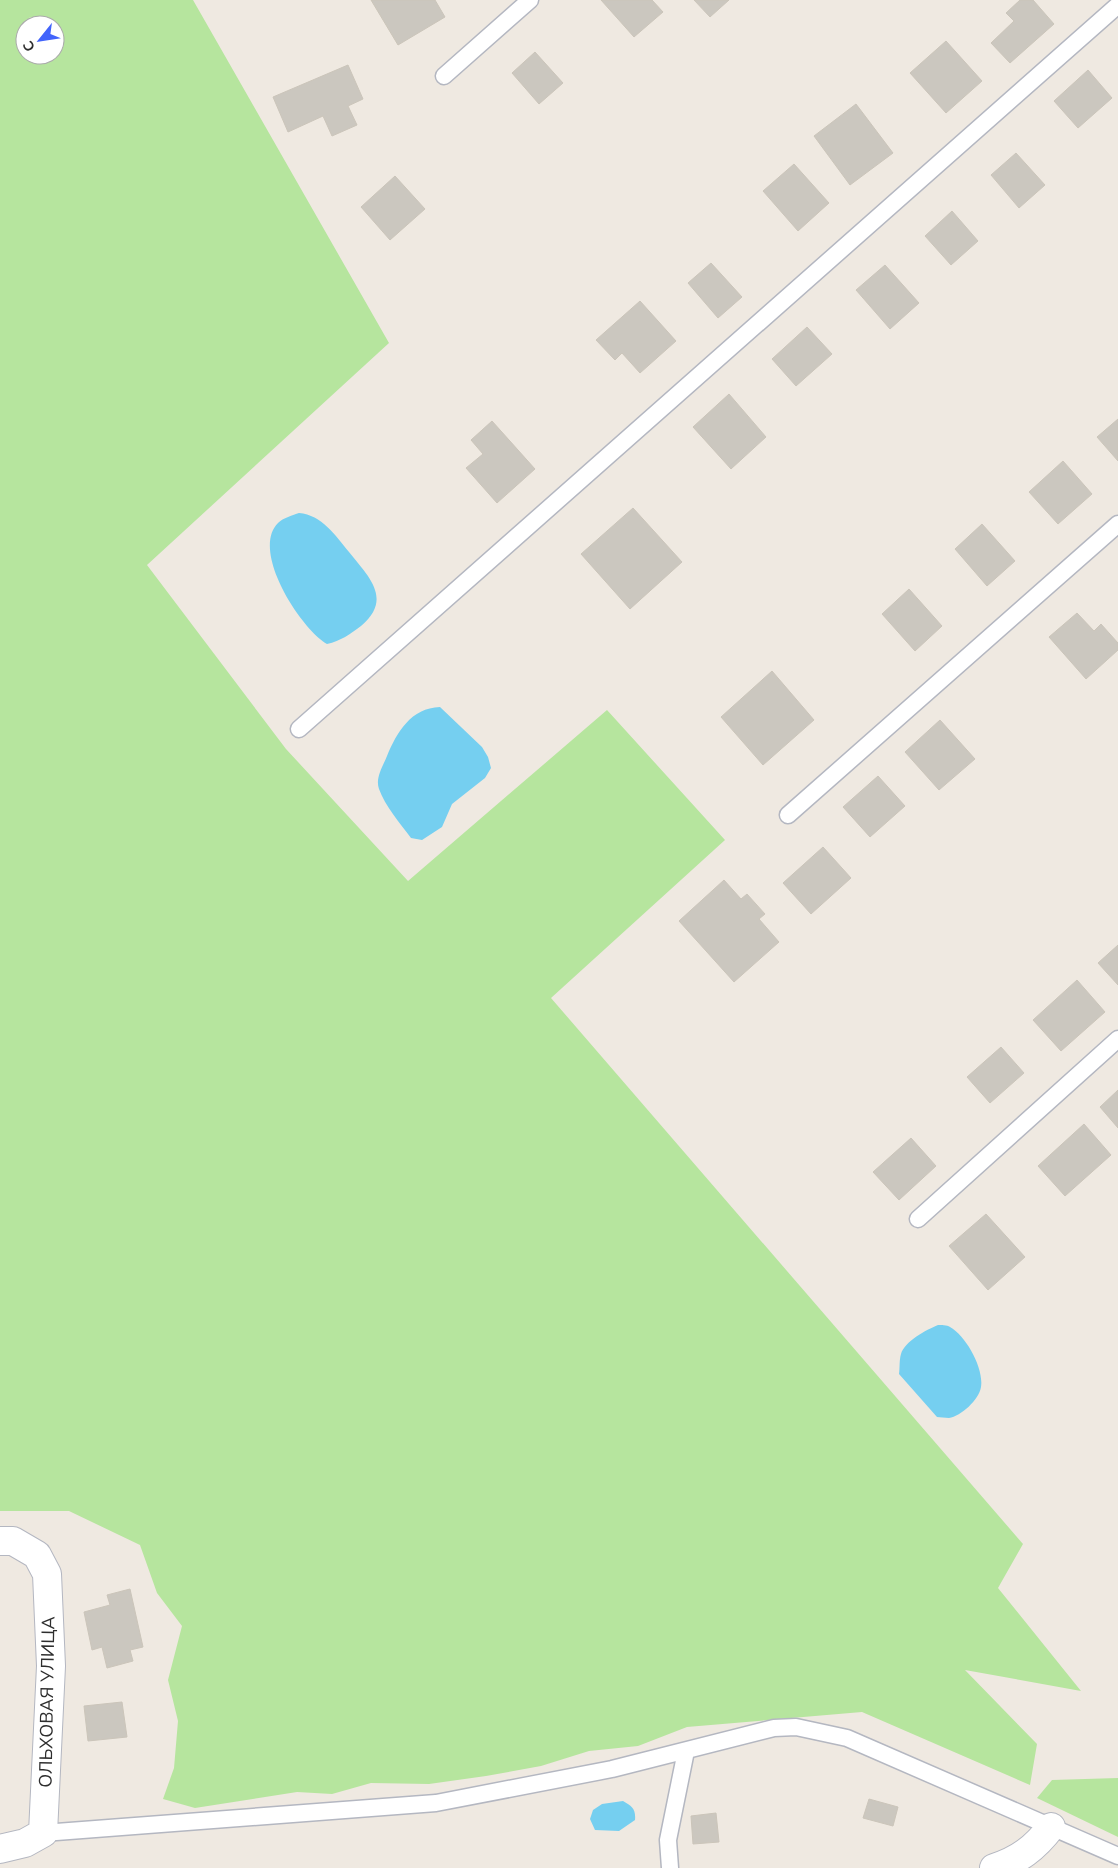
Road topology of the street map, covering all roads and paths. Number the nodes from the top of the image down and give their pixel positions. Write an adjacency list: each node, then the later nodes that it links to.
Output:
1 (530, 0): 3 (lane)
2 (1118, 6): 5 (lane)
3 (444, 76)
4 (1118, 524): 6 (lane)
5 (299, 729)
6 (788, 815)
7 (1118, 1039): 8 (lane)
8 (918, 1218)
9 (0, 1541): 12 (street, ОЛЬХОВАЯ УЛИЦА)
10 (686, 1752): 11 (lane); 12 (lane); 15 (lane)
11 (1051, 1827): 14 (lane); 16 (street)
12 (43, 1833): 13 (street)
13 (0, 1849)
14 (1118, 1856)
15 (670, 1868)
16 (994, 1868)

